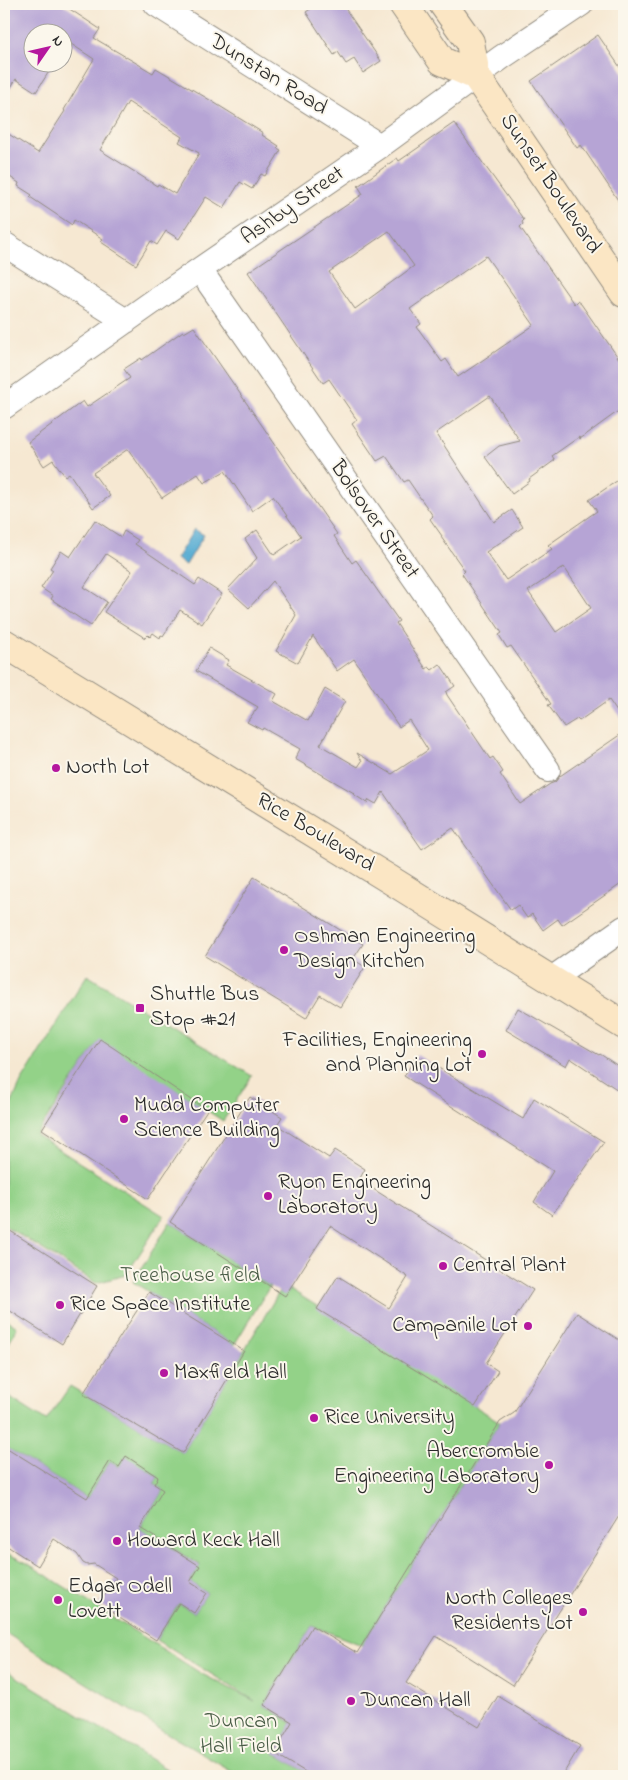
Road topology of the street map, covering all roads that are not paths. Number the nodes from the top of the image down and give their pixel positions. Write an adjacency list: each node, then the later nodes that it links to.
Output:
1 (156, 4): 6 (street, Dunstan Road)
2 (403, 4): 5 (main road)
3 (443, 4): 5 (main road, Sunset Boulevard)
4 (581, 4): 5 (street, Ashby Street)
5 (476, 76): 6 (street, Ashby Street); 9 (main road, Sunset Boulevard)
6 (380, 146): 8 (street, Ashby Street)
7 (4, 244): 10 (street)
8 (200, 270): 10 (street, Ashby Street); 13 (street, Bolsover Street)
9 (624, 293)
10 (126, 321): 11 (street, Ashby Street)
11 (4, 407)
12 (4, 643): 15 (main road, Rice Boulevard)
13 (548, 770)
14 (624, 928): 15 (street)
15 (550, 980): 16 (main road, Rice Boulevard)
16 (624, 1025)

